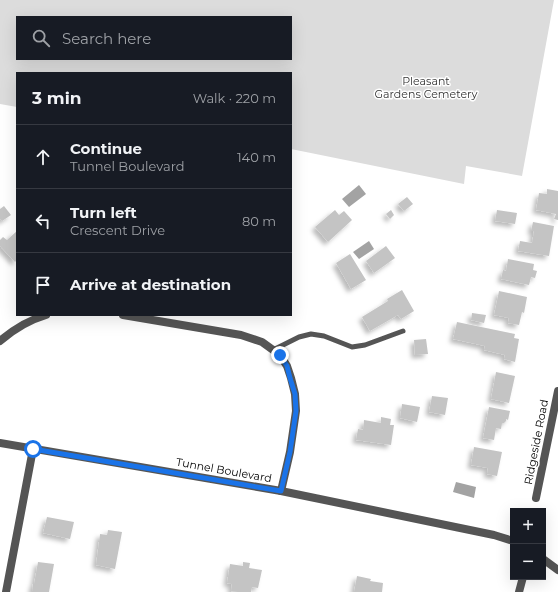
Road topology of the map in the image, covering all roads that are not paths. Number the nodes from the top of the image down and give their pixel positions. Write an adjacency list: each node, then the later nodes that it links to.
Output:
1 (43, 316): 4 (street)
2 (129, 316): 5 (street)
3 (403, 331): 5 (lane)
4 (0, 340)
5 (273, 350): 9 (street)
6 (558, 391): 10 (street, Ridgeside Road)
7 (0, 443): 8 (street, Tunnel Boulevard)
8 (33, 449): 9 (street, Tunnel Boulevard); 15 (street)
9 (281, 491): 11 (street, Tunnel Boulevard)
10 (536, 498)
11 (510, 540)
12 (546, 561): 13 (street)
13 (558, 570)
14 (522, 580): 16 (street)
15 (6, 592)
16 (519, 592)

